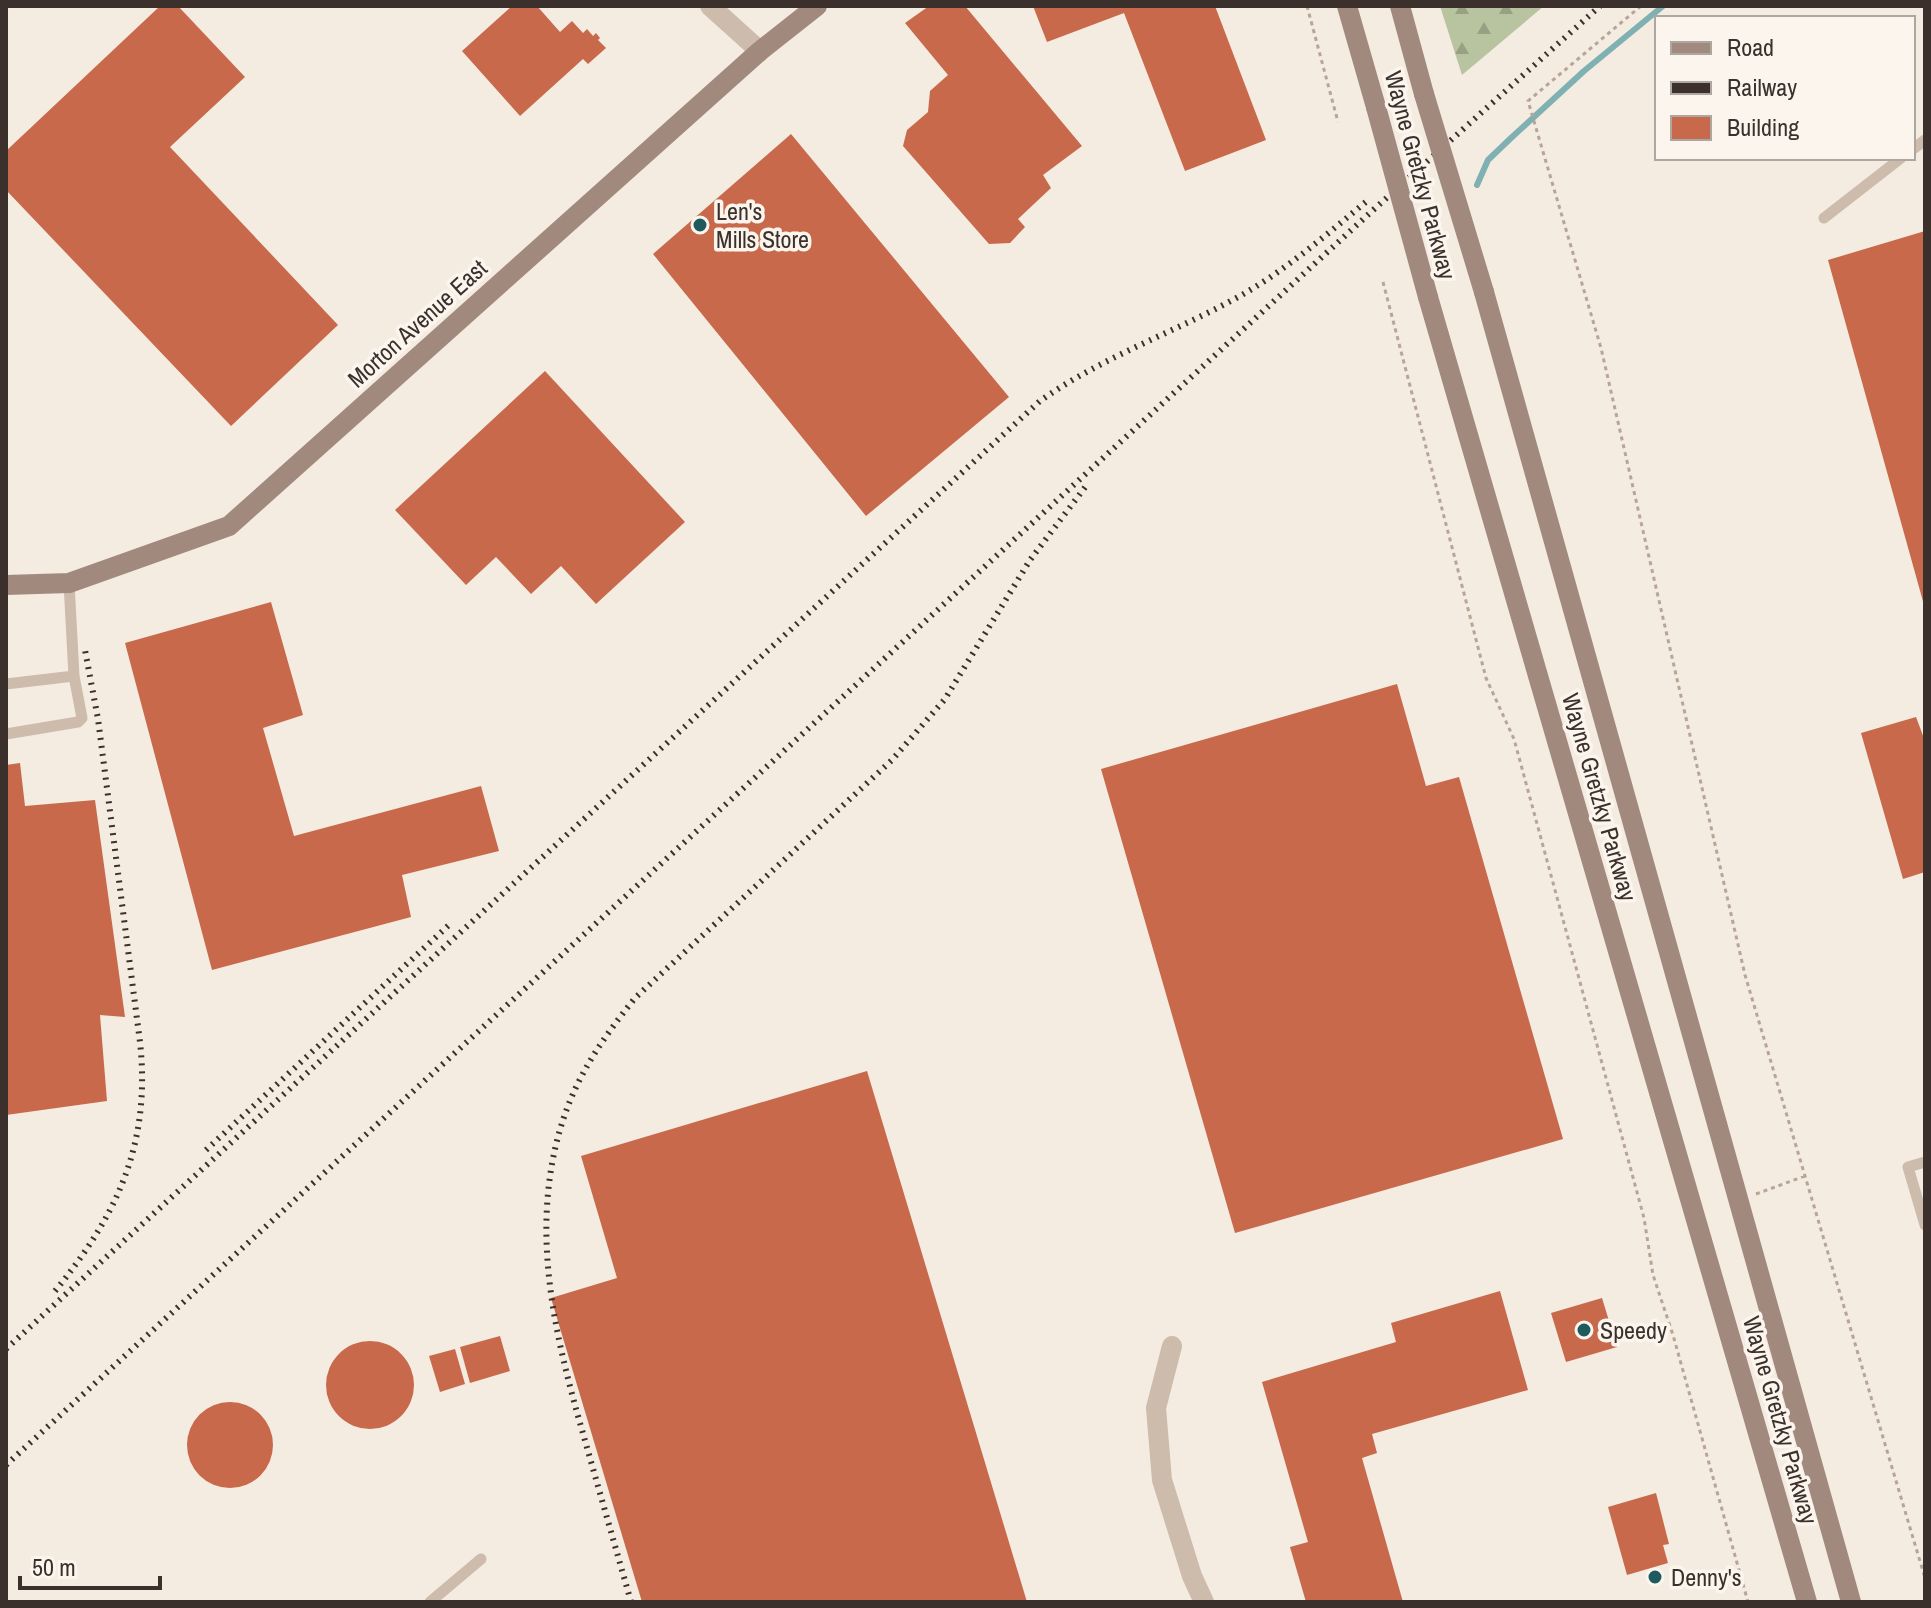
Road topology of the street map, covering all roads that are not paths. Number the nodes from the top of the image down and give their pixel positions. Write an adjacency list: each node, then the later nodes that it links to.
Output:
1 (710, 6): 5 (street)
2 (817, 6): 5 (main road, Morton Avenue East)
3 (1347, 6): 19 (main road, Wayne Gretzky Parkway, bridge)
4 (1400, 6): 20 (main road, Wayne Gretzky Parkway, bridge)
5 (760, 51): 8 (main road, Morton Avenue East)
6 (1898, 160): 7 (lane)
7 (1824, 218)
8 (69, 583): 9 (main road, Morton Avenue East); 10 (lane)
9 (6, 585)
10 (74, 676): 11 (lane); 12 (lane)
11 (6, 684)
12 (6, 734)
13 (1925, 1162): 14 (lane)
14 (1925, 1225)
15 (1172, 1346): 18 (street)
16 (481, 1559): 17 (lane)
17 (430, 1602)
18 (1204, 1602)
19 (1807, 1602)
20 (1851, 1602)

